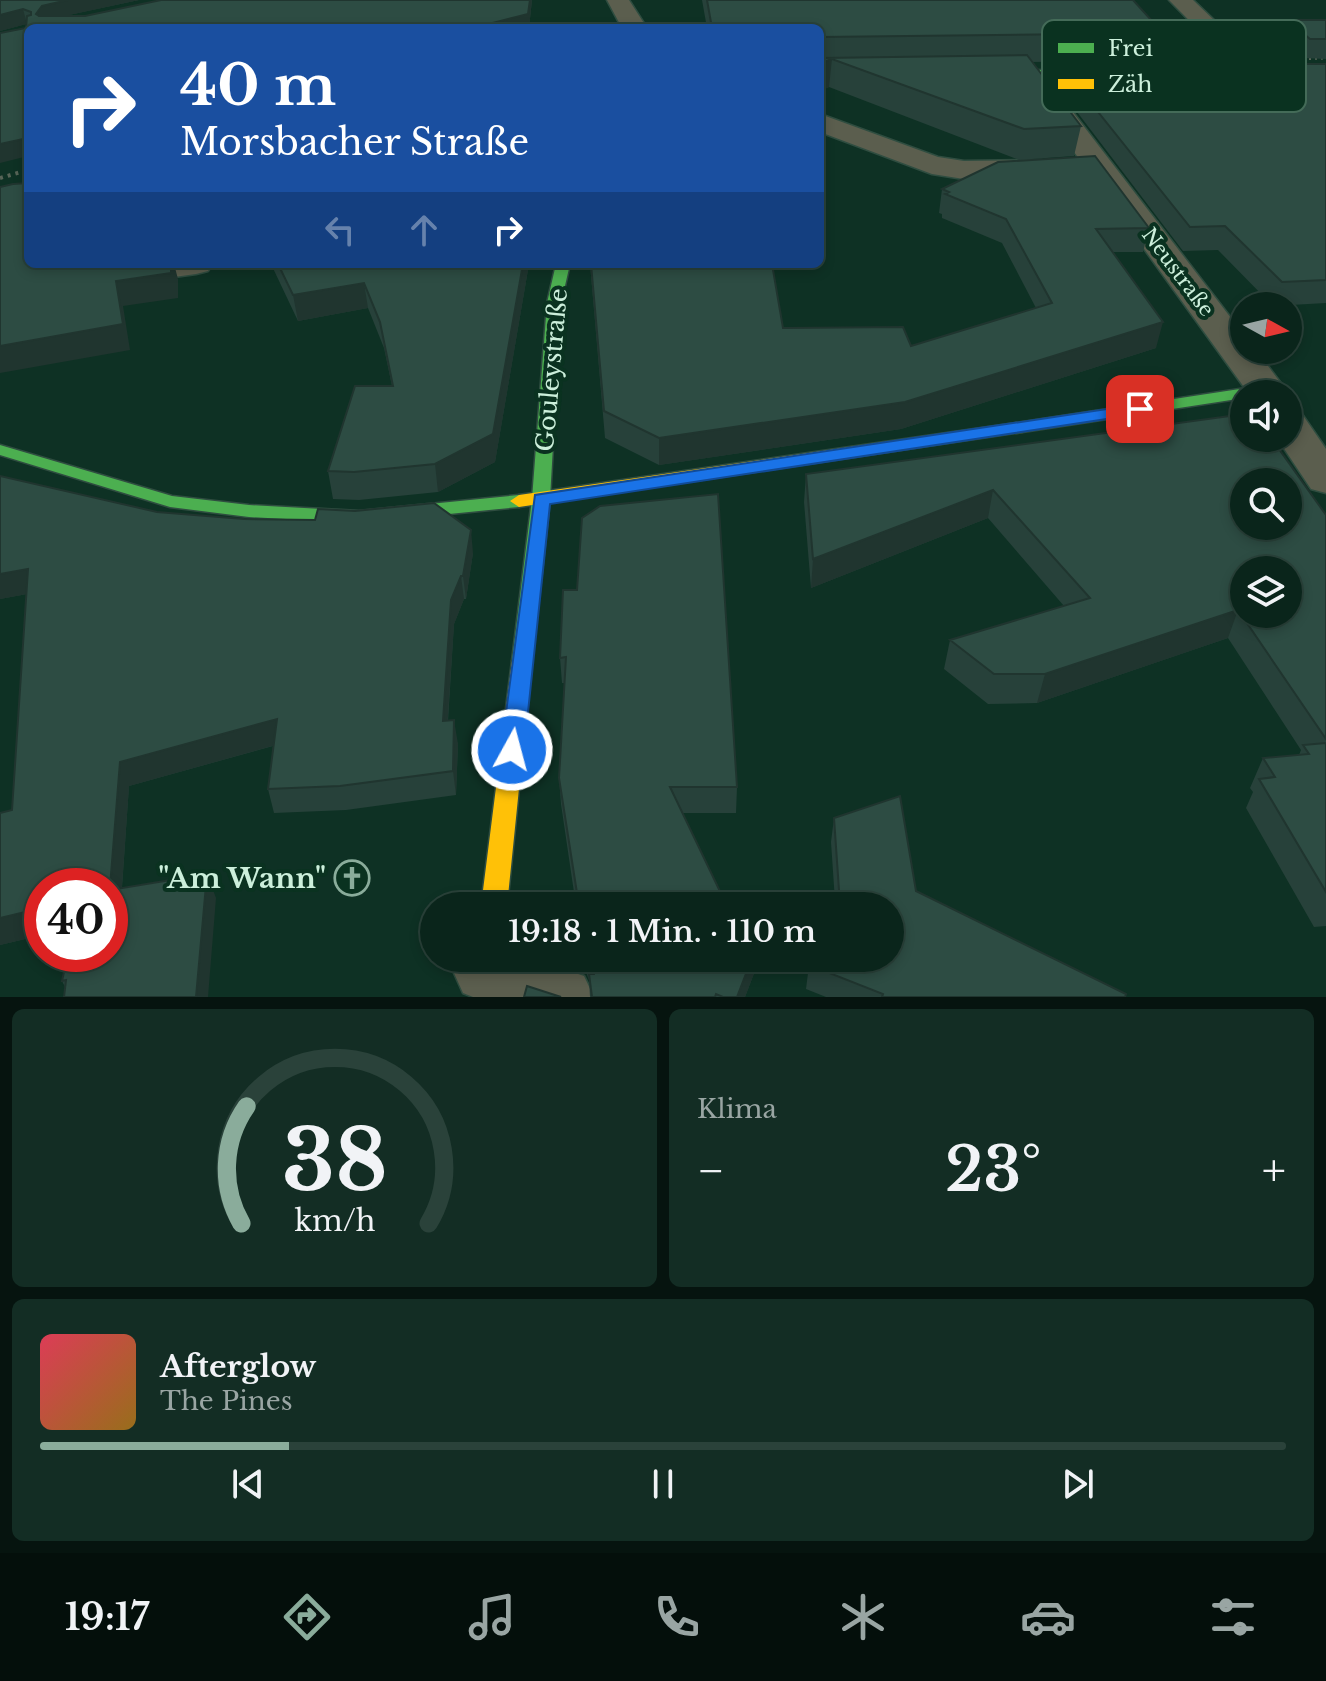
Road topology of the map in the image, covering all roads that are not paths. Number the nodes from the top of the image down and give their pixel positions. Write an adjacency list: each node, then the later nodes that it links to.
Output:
1 (618, 0): 4 (street)
2 (1180, 0): 3 (street)
3 (1203, 20)
4 (631, 24)
5 (1031, 73): 6 (street); 7 (street); 8 (street, Neustraße)
6 (1042, 73)
7 (956, 74)
8 (1042, 88)
9 (1059, 112): 11 (street, Neustraße)
10 (824, 124): 11 (street)
11 (1099, 167): 15 (street, Neustraße)
12 (164, 268): 14 (street)
13 (562, 268): 20 (street, Gouleystraße)
14 (109, 275)
15 (1258, 380)
16 (1230, 408): 20 (street)
17 (1302, 444): 19 (street, Neustraße)
18 (0, 450): 20 (street)
19 (1326, 480)
20 (541, 499): 21 (street, Gouleystraße)
21 (496, 892)
22 (485, 976): 23 (street)
23 (561, 997)

